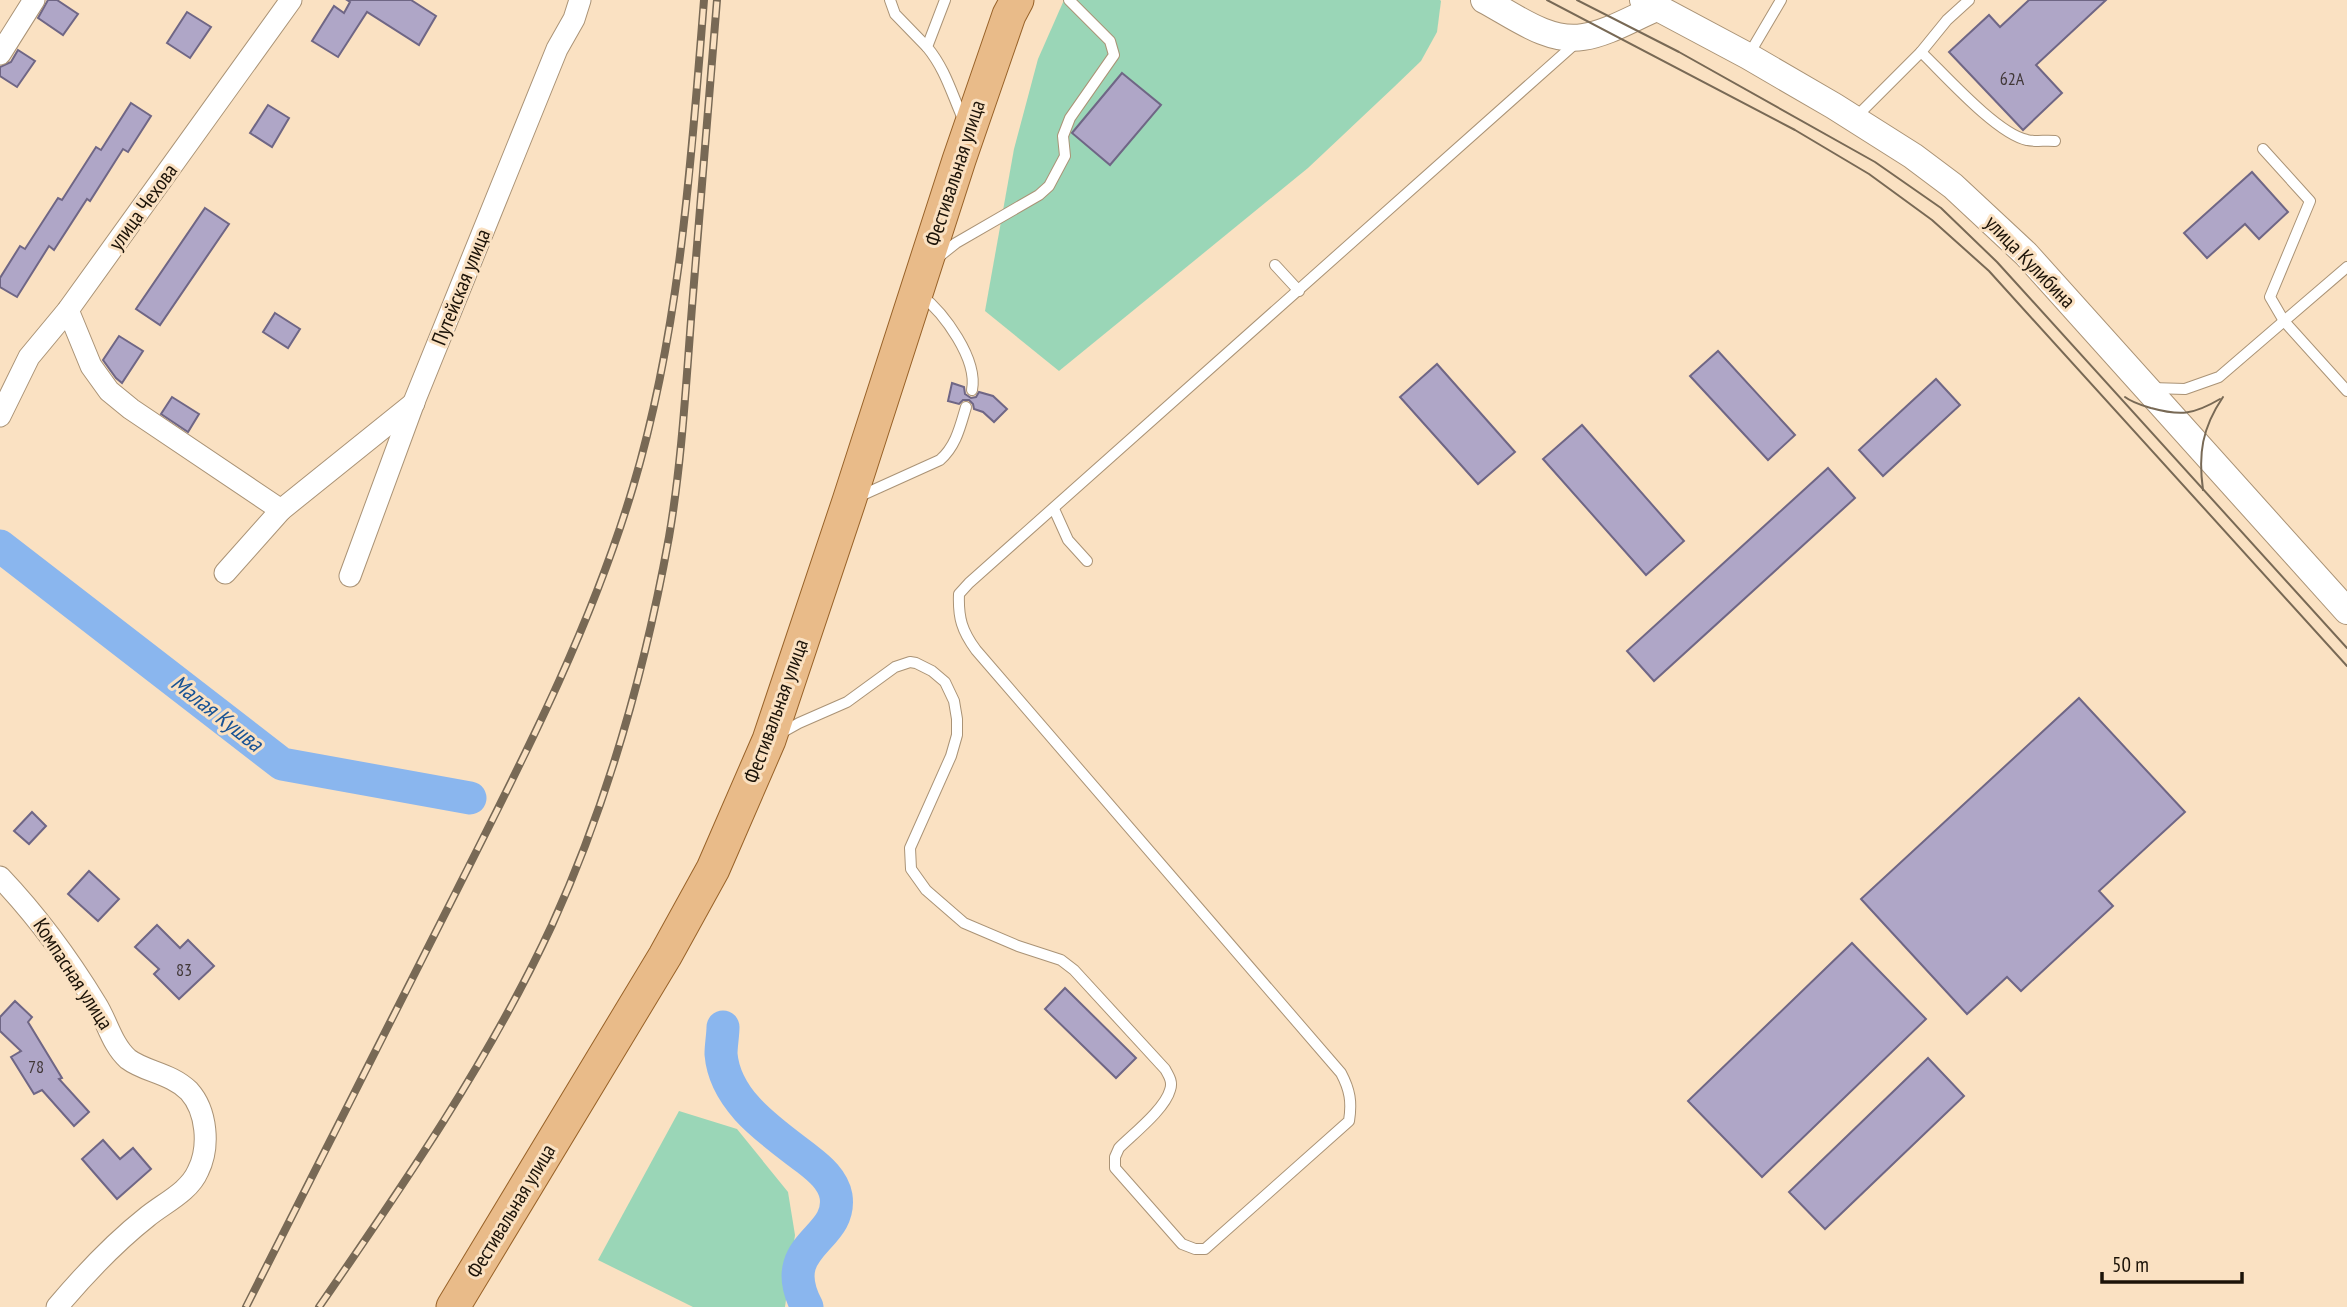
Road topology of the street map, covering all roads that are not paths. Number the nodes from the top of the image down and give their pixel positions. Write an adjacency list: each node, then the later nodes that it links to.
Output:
1 (34, 0): 16 (street)
2 (291, 0): 27 (street, улица Чехова)
3 (580, 0): 32 (street, Путейская улица)
4 (890, 0): 14 (lane)
5 (945, 0): 14 (lane)
6 (1004, 0): 18 (main road, Фестивальная улица)
7 (1017, 0): 18 (main road, Фестивальная улица)
8 (1069, 0): 25 (lane)
9 (1484, 0): 13 (street)
10 (1781, 0): 17 (lane)
11 (1969, 0): 15 (lane)
12 (1651, 4): 13 (street); 17 (street, улица Кулибина)
13 (1582, 37): 26 (lane)
14 (927, 47): 20 (lane)
15 (1920, 51): 19 (lane); 21 (lane)
16 (0, 54)
17 (1748, 56): 19 (street, улица Кулибина)
18 (991, 67): 20 (main road, Фестивальная улица)
19 (1855, 118): 29 (street, улица Кулибина)
20 (968, 132): 25 (main road, Фестивальная улица)
21 (2055, 141)
22 (2263, 149): 28 (lane)
23 (1275, 265): 26 (lane)
24 (2347, 267): 28 (lane)
25 (920, 280): 30 (lane); 35 (main road, Фестивальная улица)
26 (1299, 290): 36 (lane)
27 (68, 310): 34 (street, улица Чехова); 37 (street)
28 (2284, 321): 29 (lane); 31 (lane)
29 (2145, 388): 41 (street, улица Кулибина)
30 (972, 390)
31 (2347, 391)
32 (414, 402): 37 (street); 40 (street, Путейская улица)
33 (967, 407): 35 (lane)
34 (0, 416)
35 (849, 501): 42 (main road, Фестивальная улица)
36 (1054, 509): 38 (lane); 42 (lane)
37 (281, 510): 39 (street)
38 (1087, 561)
39 (225, 573)
40 (350, 576)
41 (2347, 611)
42 (769, 740): 45 (main road, Фестивальная улица)
43 (0, 877): 44 (street, Компасная улица)
44 (57, 1307)
45 (453, 1307)

